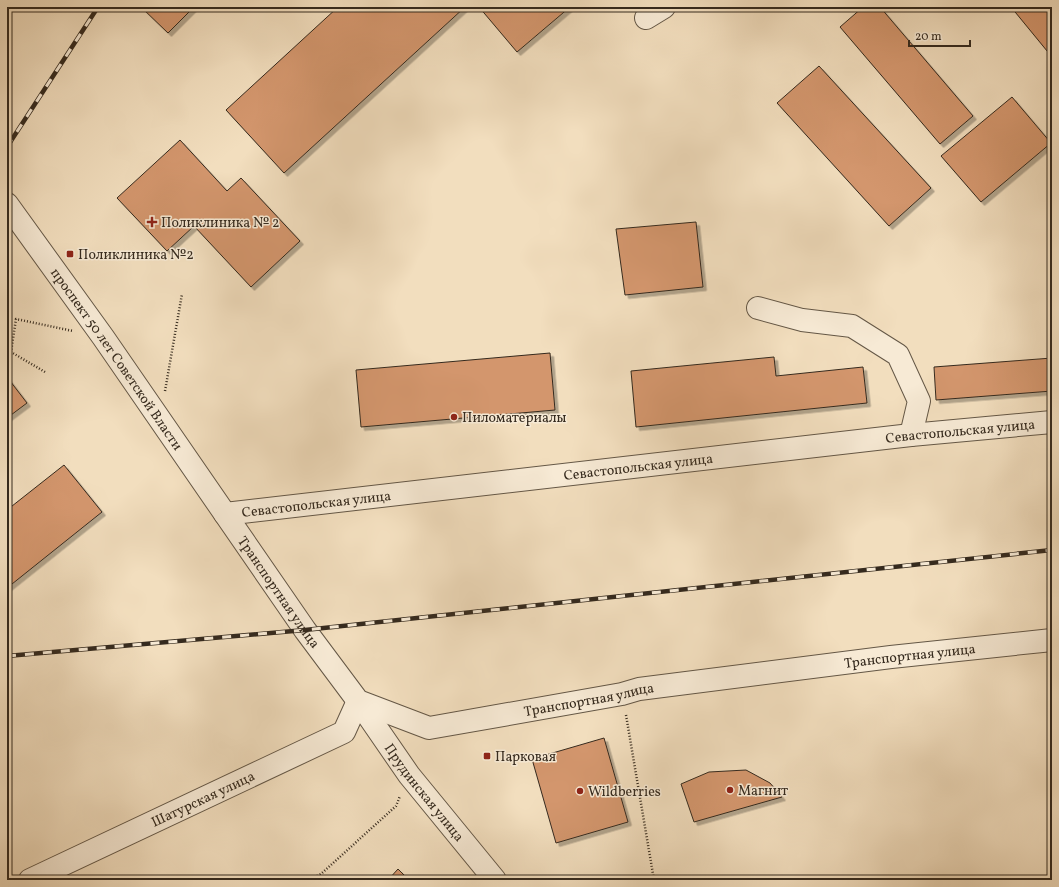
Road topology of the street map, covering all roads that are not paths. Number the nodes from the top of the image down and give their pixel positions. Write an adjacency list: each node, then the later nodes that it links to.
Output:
1 (7, 204): 5 (street, проспект 50 лет Советской Власти)
2 (758, 308): 4 (street)
3 (1052, 422): 4 (street, Севастопольская улица)
4 (911, 435): 5 (street, Севастопольская улица)
5 (225, 514): 7 (street, Транспортная улица)
6 (1052, 640): 7 (street, Транспортная улица)
7 (358, 701): 8 (street, Шатурская улица); 9 (street, Прудинская улица)
8 (30, 880)
9 (495, 880)

